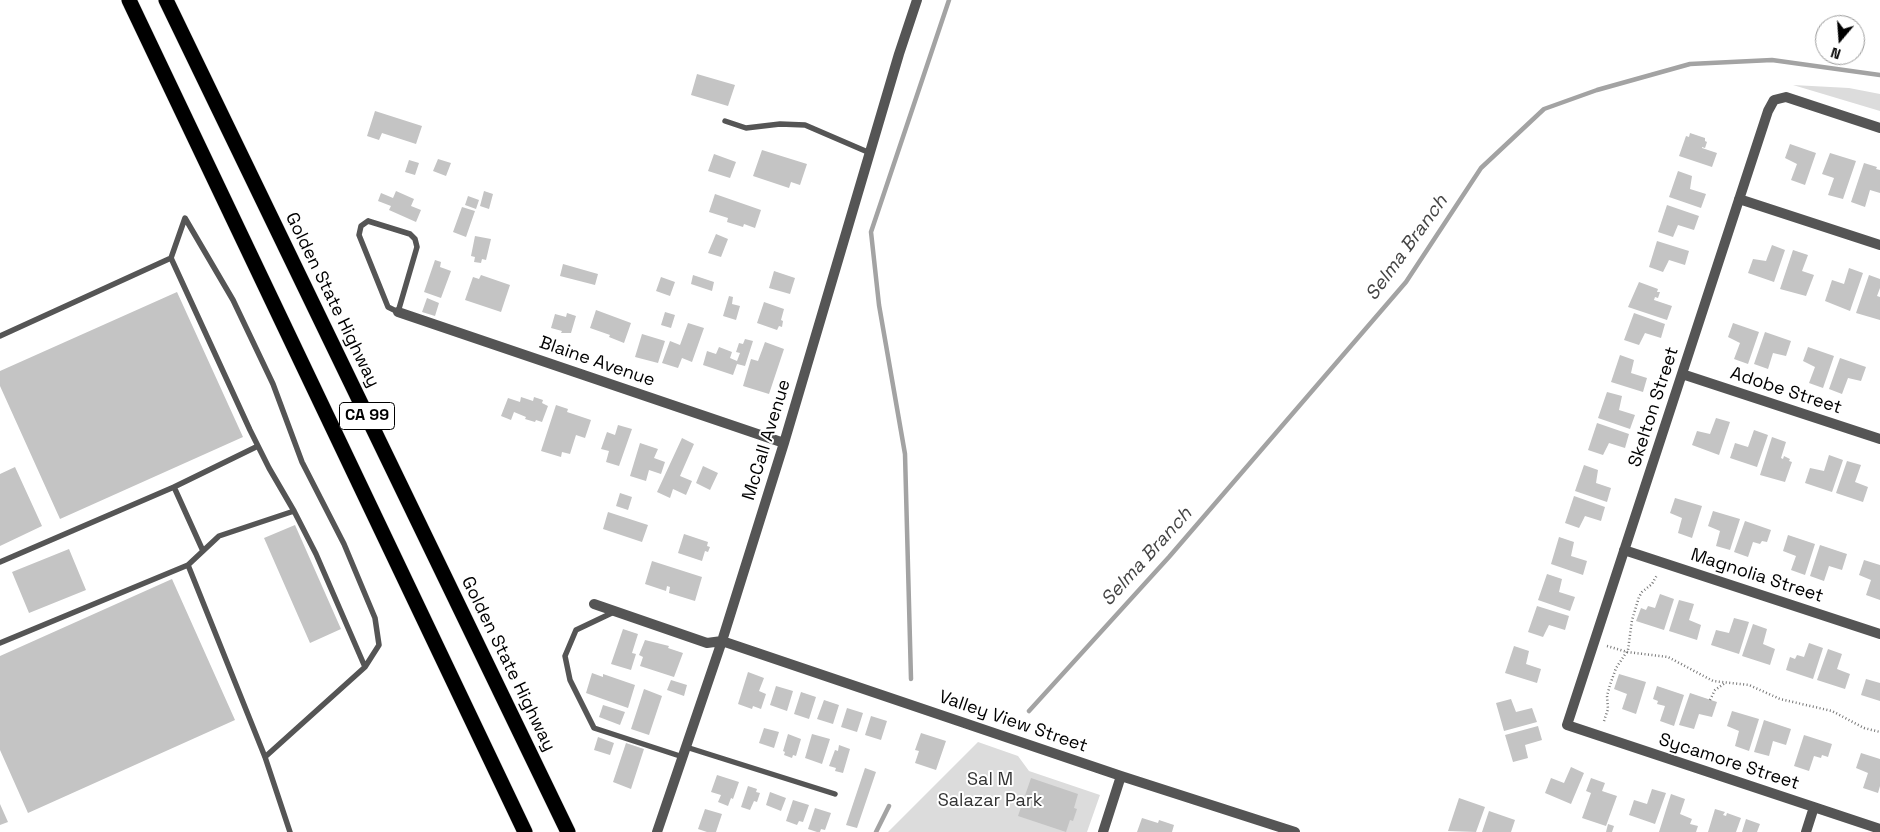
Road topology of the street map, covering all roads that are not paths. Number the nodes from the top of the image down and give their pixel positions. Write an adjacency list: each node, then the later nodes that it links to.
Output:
1 (129, 0): 36 (highway, CA 99)
2 (166, 0): 37 (highway, Golden State Highway / CA 99)
3 (917, 0): 6 (street, McCall Avenue)
4 (726, 121): 6 (lane)
5 (1880, 128): 7 (street, Skelton Street)
6 (870, 153): 14 (street, McCall Avenue)
7 (1739, 199): 8 (street); 12 (street, Skelton Street)
8 (1880, 245)
9 (170, 258): 11 (lane); 15 (lane); 27 (lane)
10 (398, 312): 10 (lane); 14 (street, Blaine Avenue)
11 (0, 336)
12 (1682, 374): 13 (street, Adobe Street); 18 (street, Skelton Street)
13 (1880, 439)
14 (784, 443): 25 (street, McCall Avenue)
15 (258, 446): 16 (lane); 17 (lane)
16 (174, 487): 19 (lane); 20 (lane)
17 (294, 511): 19 (lane); 27 (lane)
18 (1624, 550): 24 (street, Magnolia Street); 28 (street, Skelton Street)
19 (203, 551): 21 (lane)
20 (0, 562)
21 (188, 566): 26 (lane); 30 (lane)
22 (594, 604): 23 (street, Valley View Street)
23 (616, 612): 25 (street, Valley View Street); 29 (lane)
24 (1880, 634)
25 (722, 641): 29 (street, McCall Avenue); 31 (street, Valley View Street)
26 (0, 643)
27 (365, 667): 30 (lane)
28 (1567, 725): 33 (street, Sycamore Street)
29 (684, 752): 32 (lane); 38 (street, McCall Avenue)
30 (265, 757): 35 (lane)
31 (1121, 776): 39 (street); 40 (street, Valley View Street)
32 (835, 794)
33 (1814, 807): 34 (street, Sycamore Street); 41 (street)
34 (1880, 828)
35 (290, 832)
36 (525, 832)
37 (568, 832)
38 (657, 832)
39 (1103, 832)
40 (1295, 832)
41 (1806, 832)

